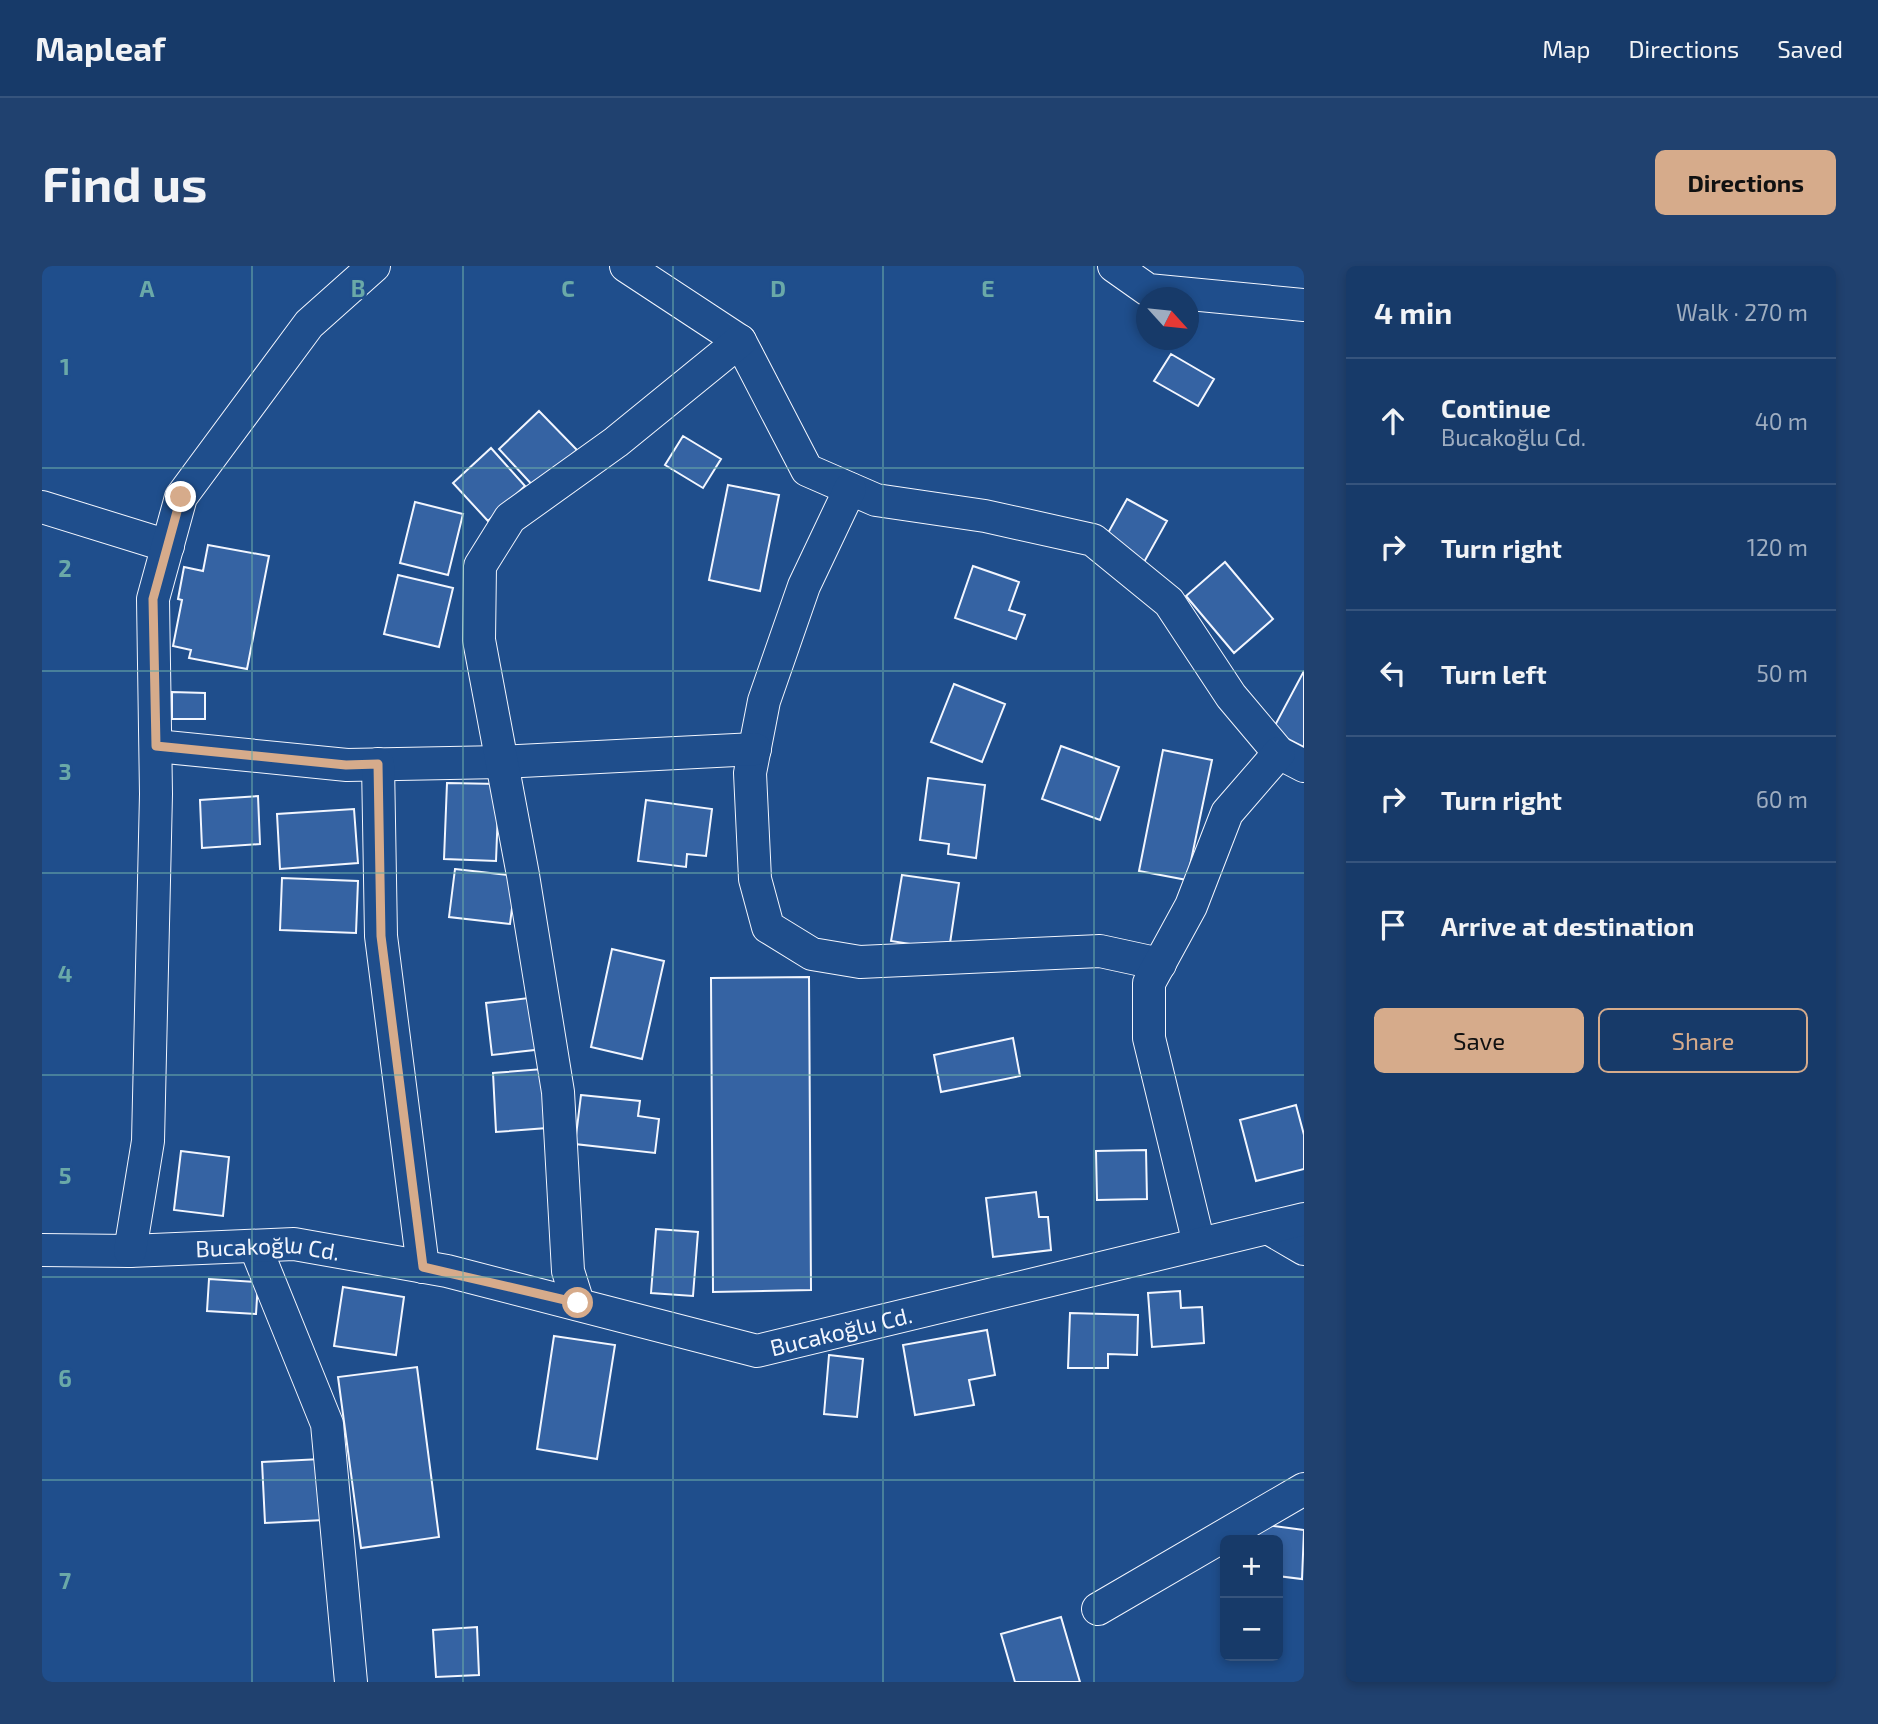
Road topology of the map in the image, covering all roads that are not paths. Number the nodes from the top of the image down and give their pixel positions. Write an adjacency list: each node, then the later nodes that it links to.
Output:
1 (374, 266): 8 (street)
2 (626, 266): 5 (street)
3 (1114, 266): 4 (street)
4 (1304, 305)
5 (740, 341): 6 (street); 12 (street)
6 (850, 489): 10 (street); 11 (street)
7 (42, 507): 8 (street)
8 (168, 546): 9 (street)
9 (156, 746): 13 (street); 21 (street)
10 (755, 749): 12 (street); 14 (street)
11 (1292, 759): 14 (street)
12 (502, 762): 13 (street); 23 (street)
13 (378, 764): 22 (street)
14 (1160, 964): 17 (street)
15 (1304, 1219): 16 (street, Bucakoğlu Cd.)
16 (1268, 1228): 17 (street, Bucakoğlu Cd.); 19 (street)
17 (1199, 1244): 23 (street, Bucakoğlu Cd.)
18 (255, 1246): 21 (street, Bucakoğlu Cd.); 22 (street, Bucakoğlu Cd.); 26 (street)
19 (1304, 1249)
20 (42, 1250): 21 (street, Bucakoğlu Cd.)
21 (130, 1251)
22 (423, 1267): 23 (street, Bucakoğlu Cd.)
23 (578, 1303)
24 (1304, 1489): 25 (street)
25 (1098, 1609)
26 (351, 1682)

